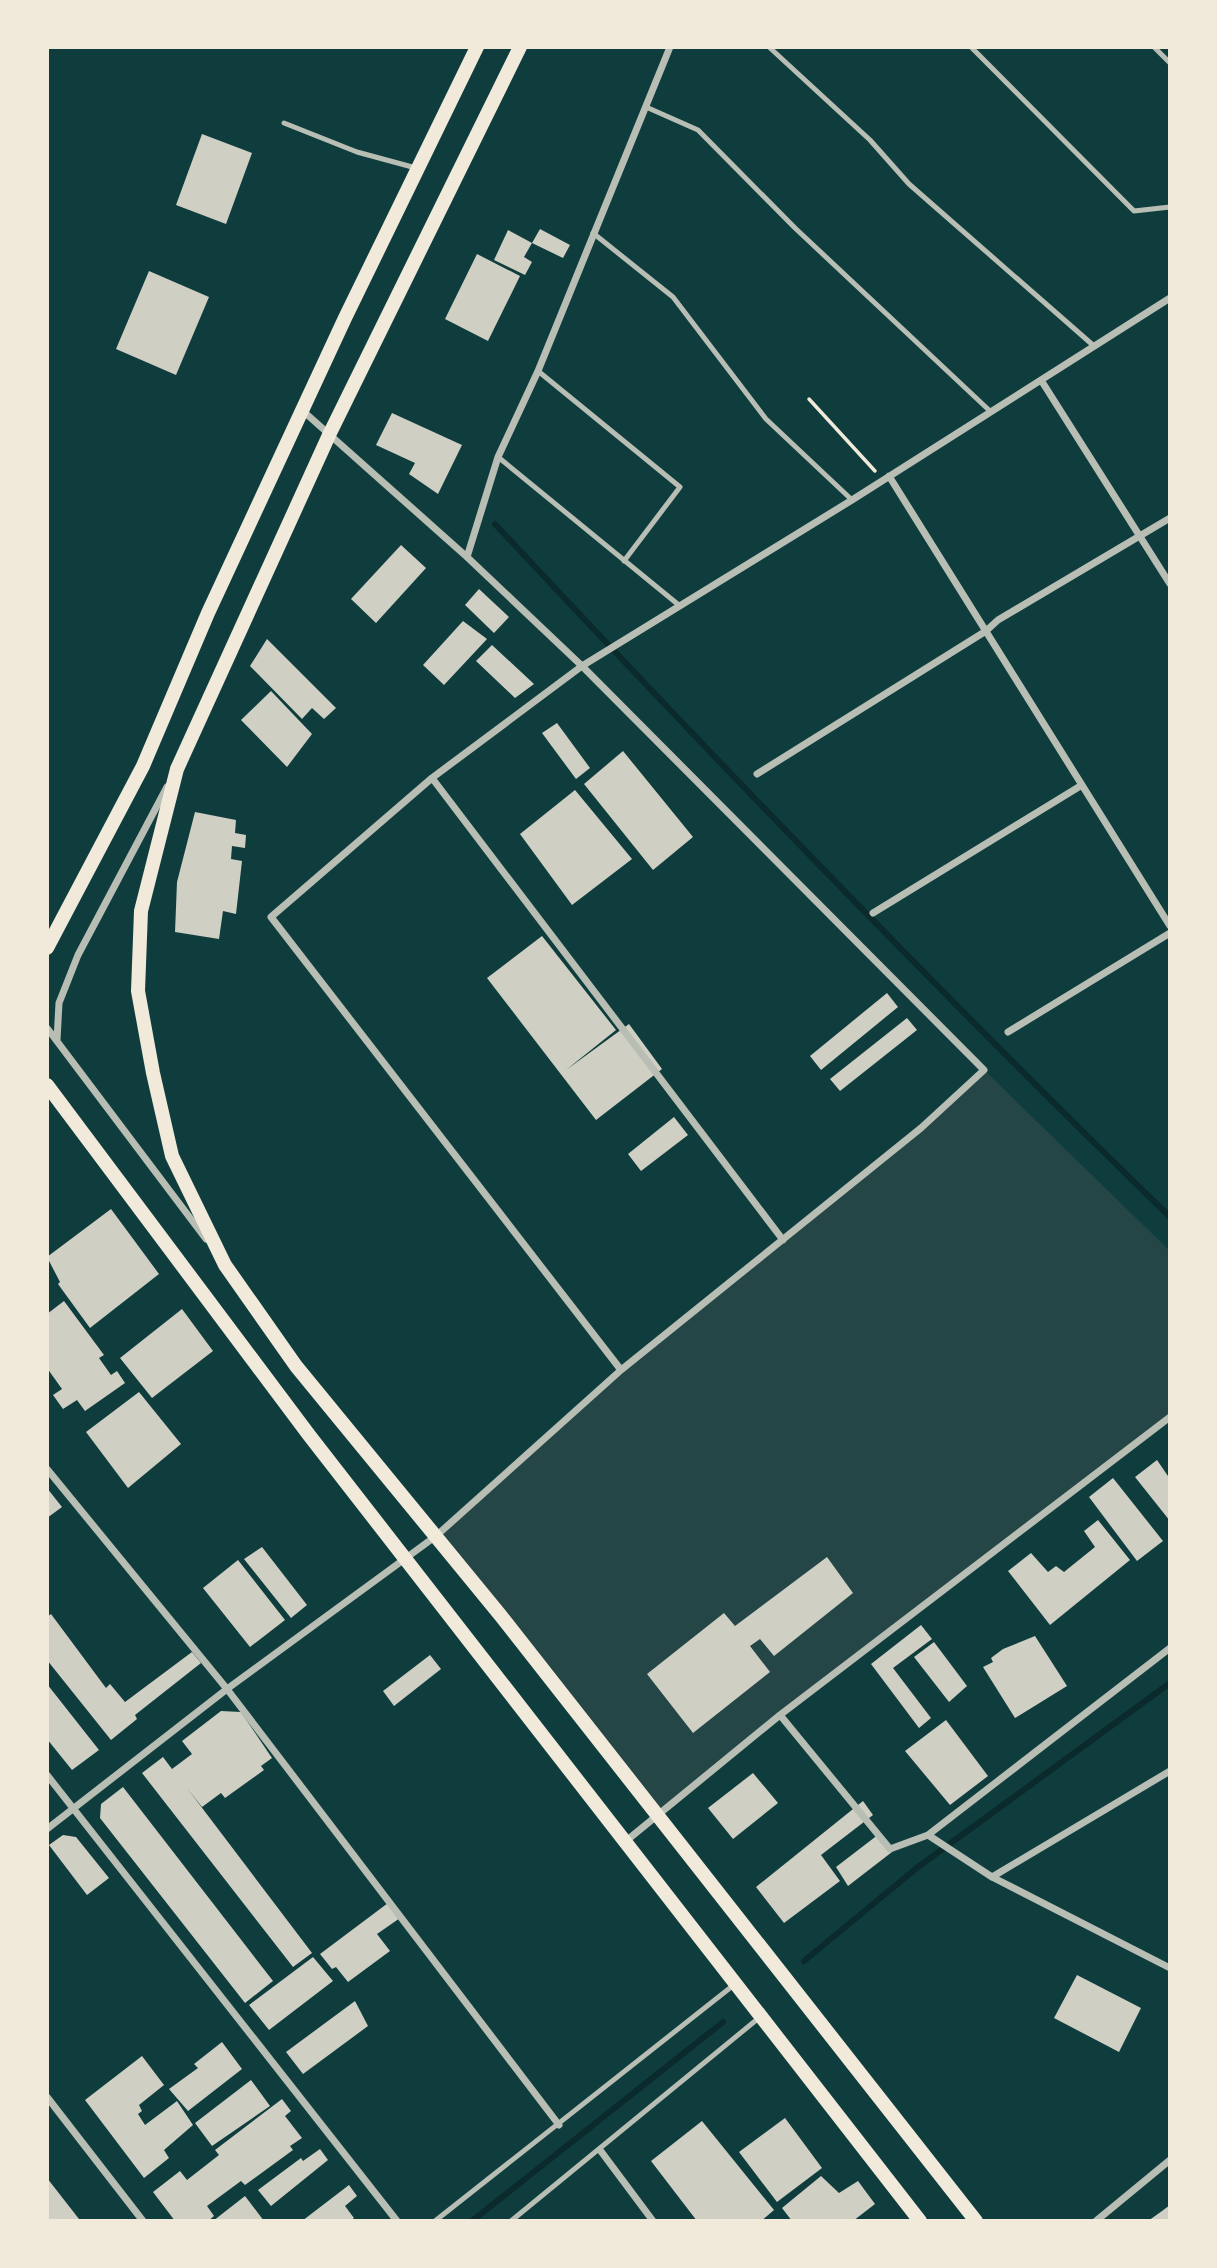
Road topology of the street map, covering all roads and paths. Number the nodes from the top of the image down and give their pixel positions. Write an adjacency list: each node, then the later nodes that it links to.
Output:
1 (477, 47): 10 (main road)
2 (520, 47): 20 (main road)
3 (670, 47): 8 (street)
4 (769, 47): 14 (lane)
5 (971, 47): 11 (lane)
6 (1154, 47): 7 (lane)
7 (1170, 63)
8 (646, 107): 12 (street); 19 (lane)
9 (284, 123): 10 (lane)
10 (418, 169): 18 (main road)
11 (1170, 207)
12 (593, 233): 15 (street); 23 (lane)
13 (1170, 298): 14 (street)
14 (1094, 346): 16 (street)
15 (538, 371): 21 (street); 27 (lane)
16 (1041, 380): 19 (street); 25 (street)
17 (809, 399): 22 (path)
18 (303, 411): 20 (street); 39 (main road)
19 (990, 412): 22 (street)
20 (330, 433): 26 (street); 32 (main road)
21 (498, 457): 26 (street); 27 (lane)
22 (887, 478): 23 (street); 30 (street)
23 (852, 500): 29 (street)
24 (1170, 519): 25 (street)
25 (1141, 537): 28 (street); 30 (street)
26 (467, 557): 31 (street)
27 (625, 561): 29 (lane)
28 (1170, 583)
29 (681, 607): 31 (street)
30 (986, 631): 33 (street); 35 (street)
31 (582, 666): 34 (street); 44 (street)
32 (177, 769): 42 (street); 45 (main road)
33 (757, 774)
34 (432, 778): 44 (street); 46 (street)
35 (1082, 785): 36 (street); 37 (street)
36 (873, 913)
37 (1170, 926)
38 (1170, 933): 41 (street)
39 (47, 948)
40 (47, 1028): 42 (street)
41 (1008, 1032)
42 (57, 1040): 45 (street)
43 (47, 1085): 50 (main road)
44 (783, 1240): 46 (street)
45 (225, 1265): 49 (main road)
46 (621, 1370): 49 (street)
47 (1170, 1417): 53 (street)
48 (47, 1469): 52 (street)
49 (436, 1536): 50 (street); 57 (main road)
50 (406, 1556): 52 (street); 60 (main road)
51 (1170, 1648): 59 (street)
52 (227, 1689): 56 (street); 66 (street)
53 (780, 1715): 57 (street); 59 (street)
54 (1170, 1771): 61 (street)
55 (47, 1775): 56 (street)
56 (74, 1810): 58 (street); 70 (street)
57 (659, 1817): 60 (street); 75 (main road)
58 (47, 1829)
59 (931, 1837): 61 (street)
60 (625, 1842): 63 (main road)
61 (992, 1877): 62 (street)
62 (1170, 1968)
63 (736, 1984): 64 (main road); 66 (lane)
64 (761, 2016): 67 (lane); 74 (main road)
65 (47, 2097): 69 (street)
66 (559, 2125): 71 (lane)
67 (600, 2150): 72 (lane); 73 (street)
68 (1170, 2160): 76 (street)
69 (143, 2221)
70 (397, 2221)
71 (435, 2221)
72 (511, 2221)
73 (653, 2221)
74 (920, 2221)
75 (976, 2221)
76 (1096, 2221)

